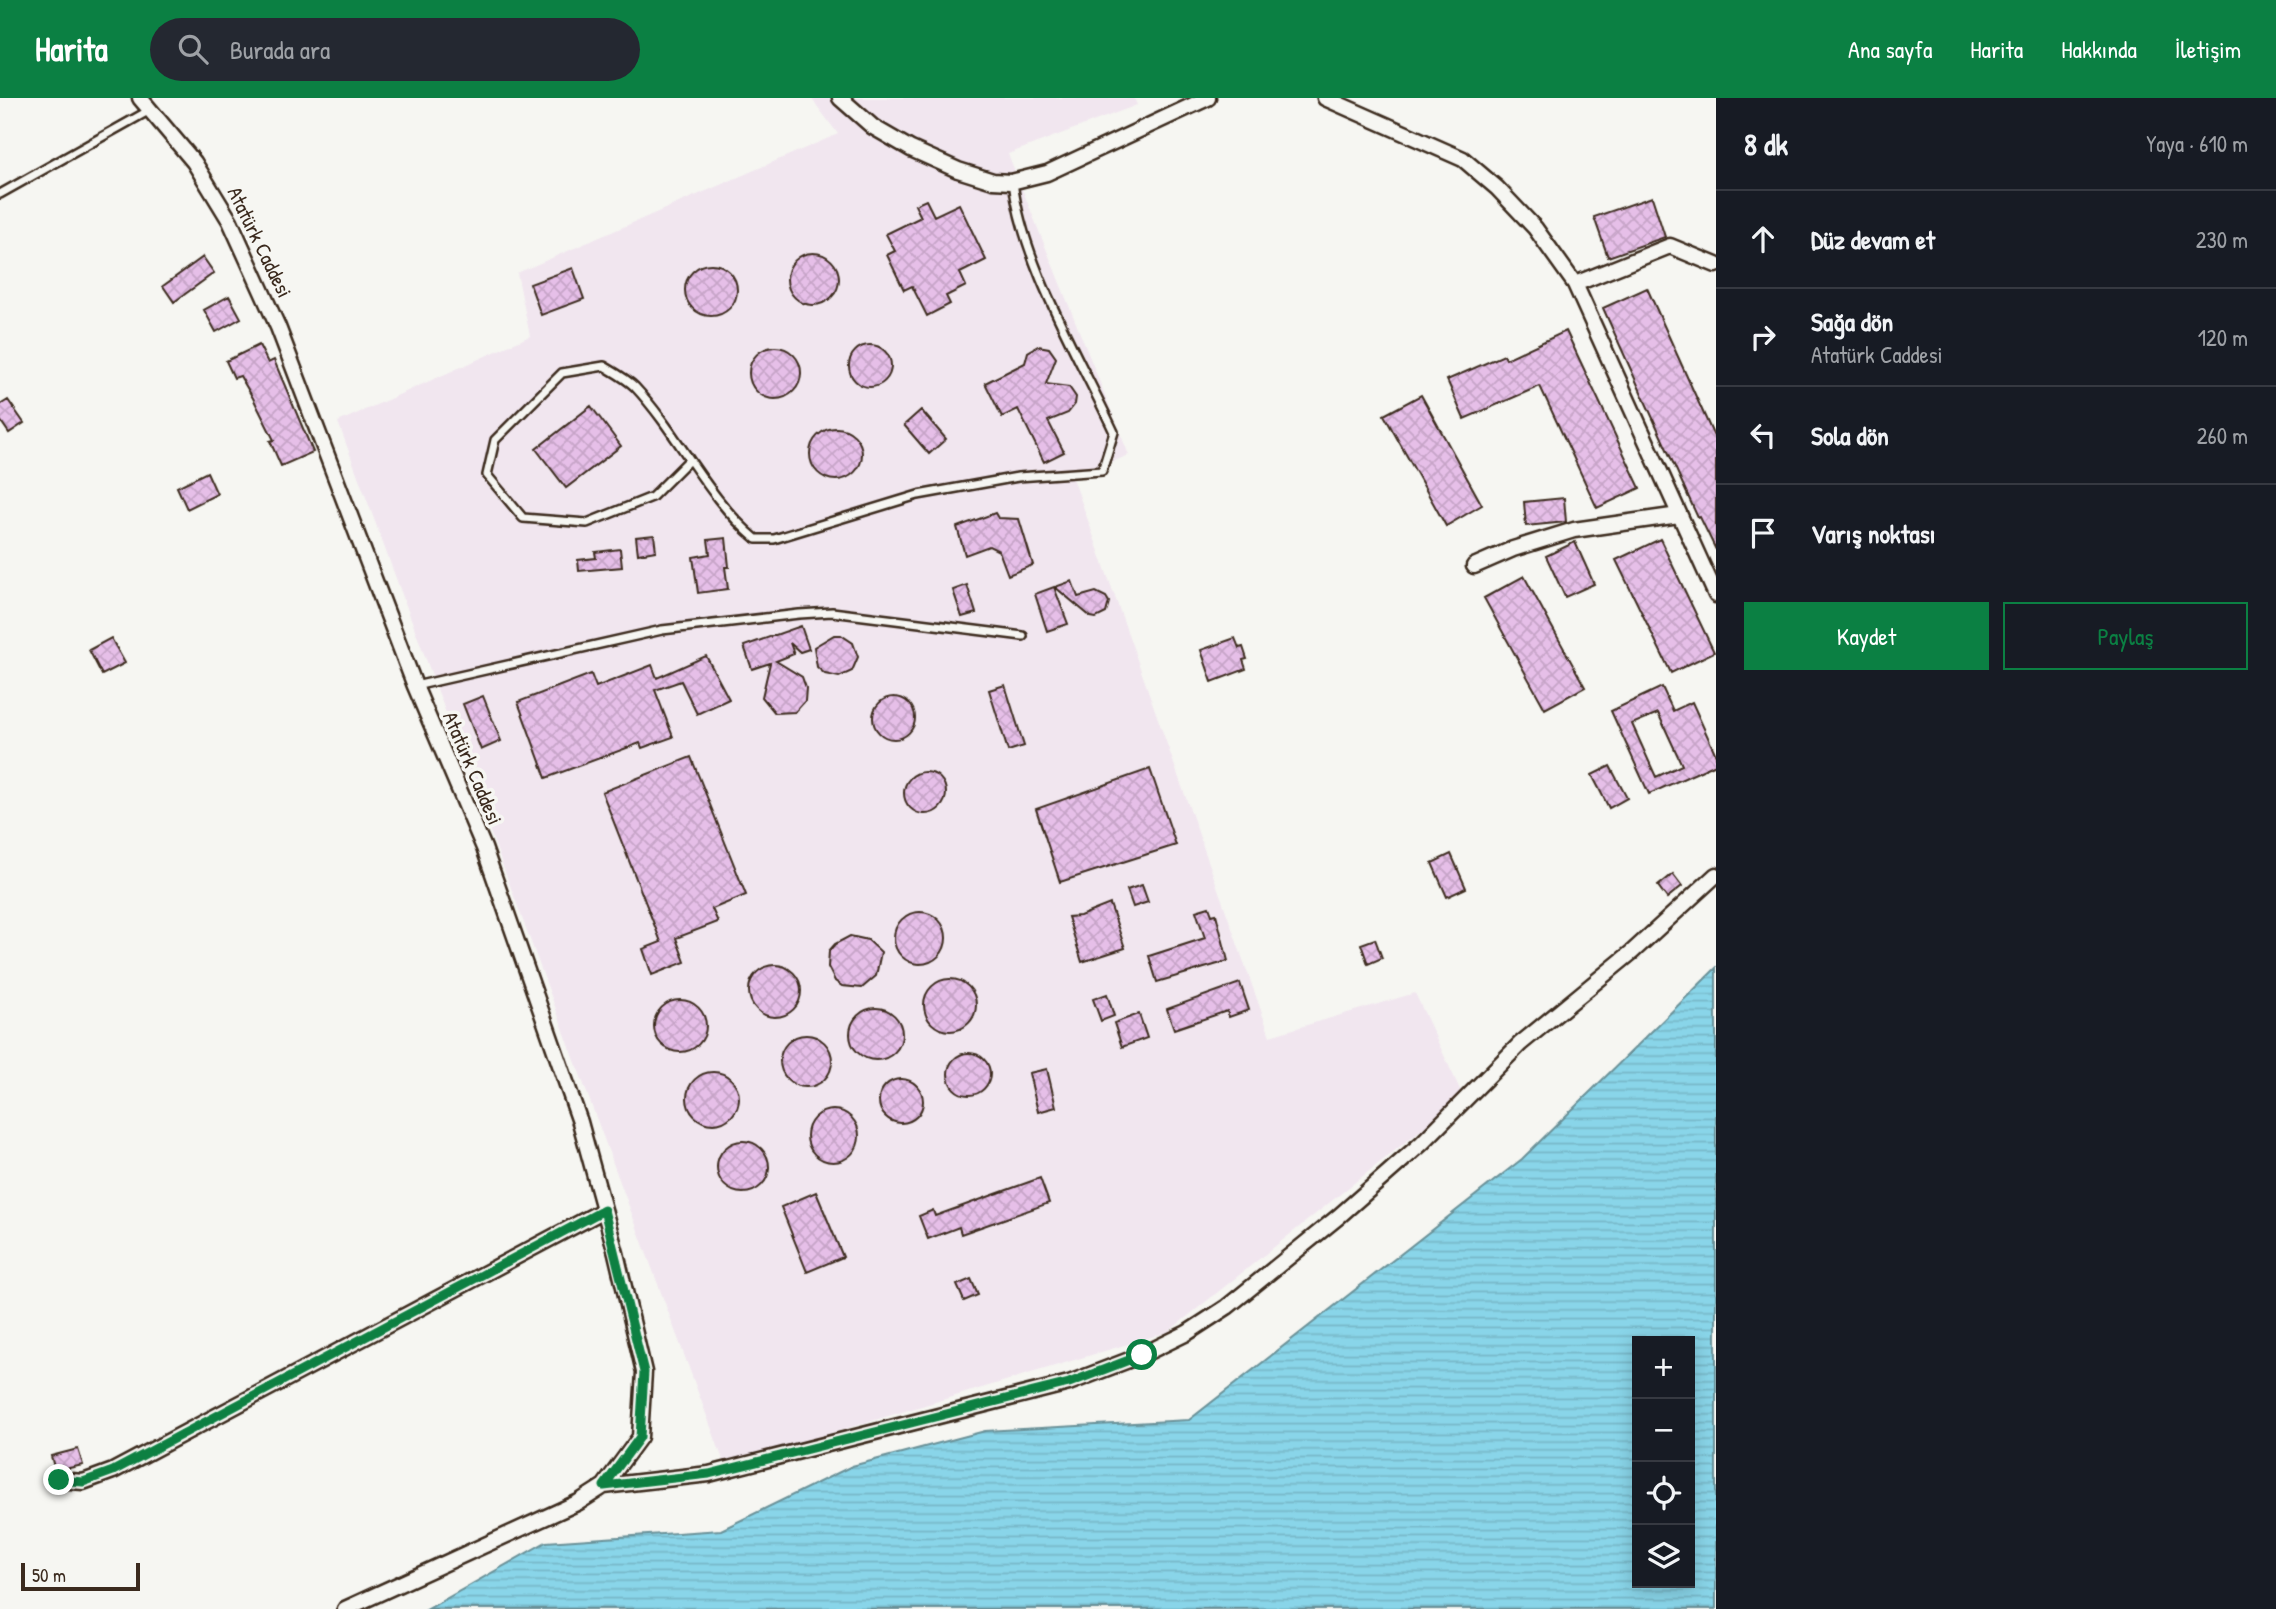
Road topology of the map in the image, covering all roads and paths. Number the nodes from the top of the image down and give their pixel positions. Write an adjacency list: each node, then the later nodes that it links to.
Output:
1 (140, 98): 5 (street, Atatürk Caddesi)
2 (840, 98): 6 (street)
3 (1208, 98): 6 (street)
4 (1325, 98): 9 (street)
5 (150, 110): 7 (lane); 15 (street, Atatürk Caddesi)
6 (1013, 182): 10 (lane)
7 (0, 194)
8 (1716, 265): 9 (street)
9 (1575, 284): 11 (street)
10 (689, 460): 10 (lane)
11 (1679, 515): 12 (street); 13 (street)
12 (1474, 566)
13 (1716, 596)
14 (1023, 636): 15 (lane)
15 (415, 686): 17 (street, Atatürk Caddesi)
16 (1716, 875): 19 (street)
17 (604, 1210): 18 (street); 19 (street, Atatürk Caddesi)
18 (59, 1480)
19 (604, 1486): 20 (street)
20 (345, 1609)

